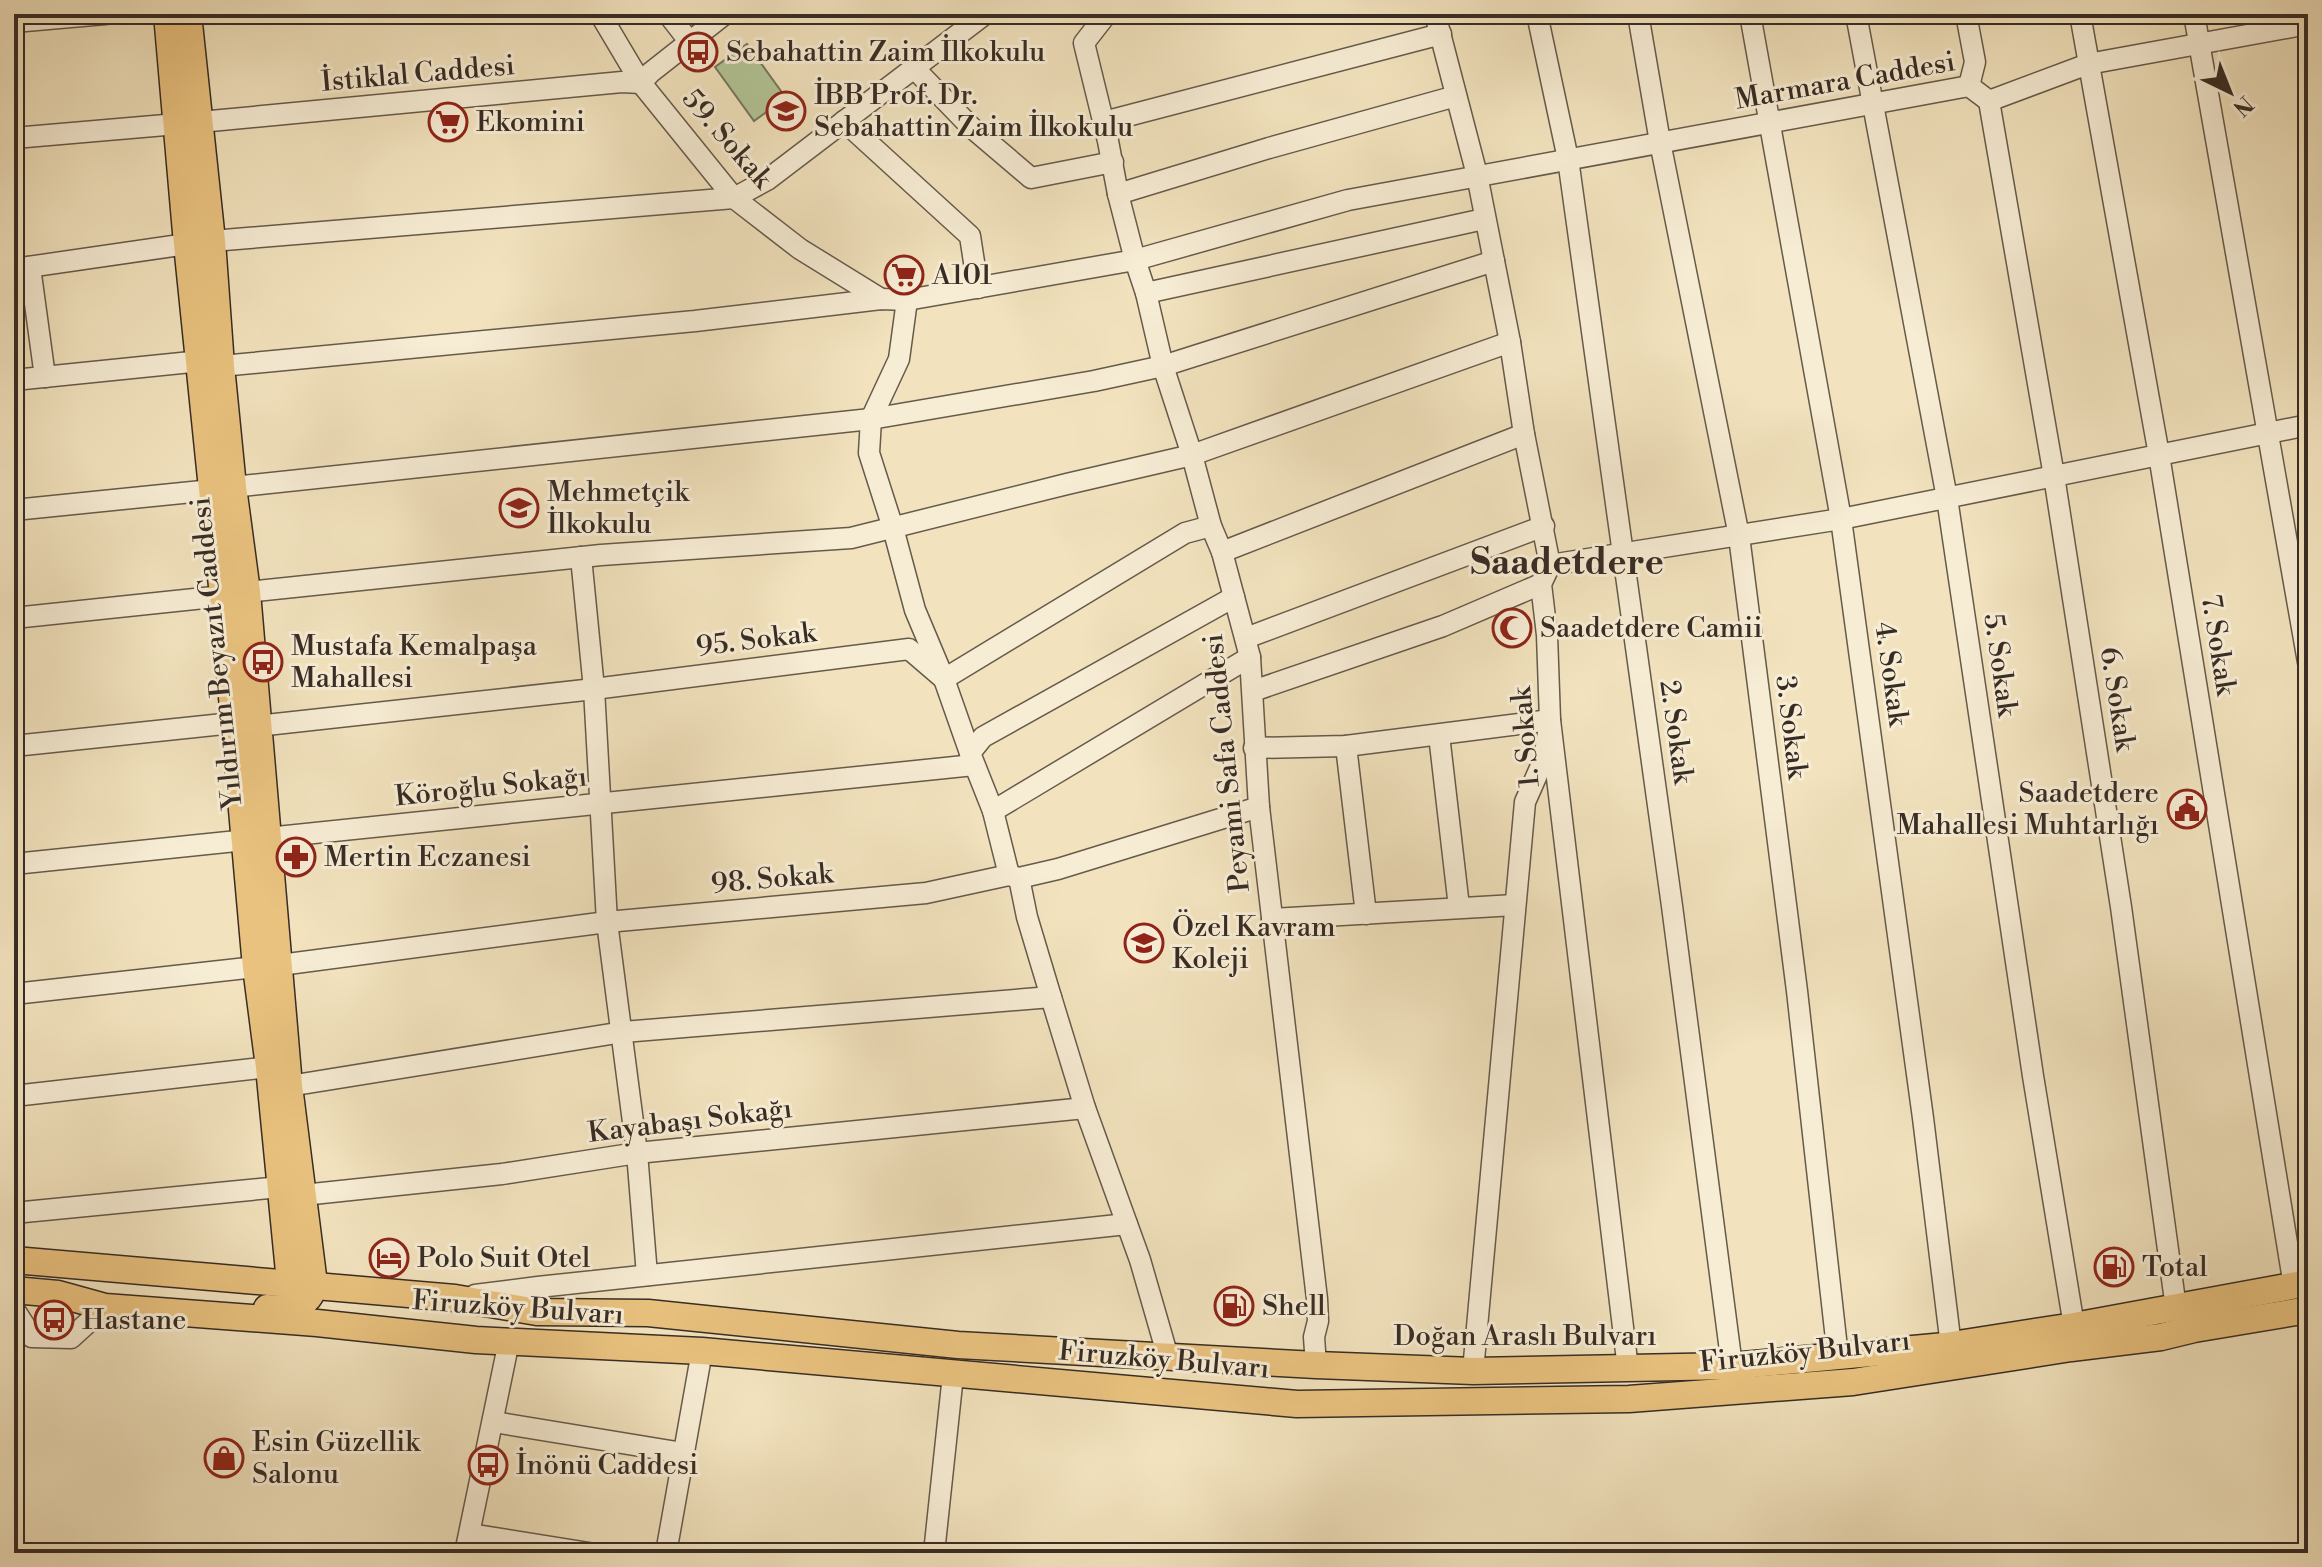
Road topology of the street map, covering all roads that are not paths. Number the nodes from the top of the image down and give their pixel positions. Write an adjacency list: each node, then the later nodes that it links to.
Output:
1 (105, 14): 18 (street)
2 (167, 14): 33 (main road, Yıldırım Beyazıt Caddesi)
3 (188, 14): 33 (main road, Yıldırım Beyazıt Caddesi)
4 (600, 14): 25 (street, 59. Sokak)
5 (668, 14): 21 (street)
6 (725, 14): 21 (street)
7 (985, 14): 24 (street)
8 (1435, 14): 20 (street)
9 (1537, 14): 36 (street, 2. Sokak)
10 (1638, 14): 35 (street, 3. Sokak)
11 (1750, 14): 32 (street, 4. Sokak)
12 (1856, 14): 29 (street, 5. Sokak)
13 (1966, 14): 26 (street)
14 (2080, 14): 23 (street, 7. Sokak)
15 (2194, 14): 22 (street)
16 (2307, 14): 19 (street)
17 (1108, 15): 31 (street, Peyami Safa Caddesi)
18 (14, 22)
19 (2308, 23): 22 (street, Marmara Caddesi)
20 (1441, 34): 27 (street); 31 (street)
21 (689, 41): 25 (street)
22 (2199, 44): 23 (street, Marmara Caddesi); 57 (street)
23 (2088, 64): 28 (street, Marmara Caddesi); 60 (street, 7. Sokak)
24 (914, 68): 30 (street); 37 (street)
25 (641, 83): 33 (street, İstiklal Caddesi); 40 (street, 59. Sokak)
26 (1969, 86): 28 (street, Marmara Caddesi); 29 (street, Marmara Caddesi)
27 (1456, 96): 38 (street); 39 (street)
28 (1989, 101): 61 (street, 6. Sokak)
29 (1873, 103): 32 (street, Marmara Caddesi); 63 (street, 5. Sokak)
30 (844, 121): 40 (street); 46 (street)
31 (1104, 122): 37 (street, Peyami Safa Caddesi)
32 (1768, 122): 35 (street, Marmara Caddesi); 65 (street, 4. Sokak)
33 (188, 123): 34 (street, İstiklal Caddesi); 42 (main road, Yıldırım Beyazıt Caddesi)
34 (14, 138)
35 (1660, 142): 36 (street, Marmara Caddesi); 69 (street, 3. Sokak)
36 (1568, 159): 38 (street, Marmara Caddesi); 71 (street, 2. Sokak)
37 (1113, 162): 39 (street, Peyami Safa Caddesi)
38 (1477, 175): 41 (street); 43 (street, Marmara Caddesi)
39 (1118, 194): 43 (street, Peyami Safa Caddesi)
40 (734, 198): 42 (street); 48 (street, 59. Sokak)
41 (1484, 219): 44 (street); 47 (street)
42 (200, 242): 45 (street); 51 (main road, Yıldırım Beyazıt Caddesi)
43 (1135, 260): 46 (street, Marmara Caddesi); 47 (street, Peyami Safa Caddesi)
44 (1494, 261): 50 (street); 52 (street)
45 (22, 268): 53 (street)
46 (978, 288): 49 (street, Marmara Caddesi)
47 (1146, 293): 52 (street, Peyami Safa Caddesi)
48 (881, 299): 49 (street, Marmara Caddesi); 51 (street, Marmara Caddesi)
49 (907, 300): 55 (street)
50 (1510, 342): 58 (street); 59 (street)
51 (211, 364): 53 (street, Marmara Caddesi); 62 (main road, Yıldırım Beyazıt Caddesi)
52 (1163, 366): 55 (street); 59 (street, Peyami Safa Caddesi)
53 (45, 377): 54 (street, Marmara Caddesi)
54 (14, 380)
55 (871, 419): 62 (street); 68 (street)
56 (2308, 425): 57 (street)
57 (2268, 433): 60 (street); 79 (street)
58 (1524, 434): 67 (street); 70 (street)
59 (1192, 455): 66 (street, Peyami Safa Caddesi); 68 (street)
60 (2159, 455): 61 (street); 115 (street, 7. Sokak)
61 (2054, 476): 63 (street); 121 (street, 6. Sokak)
62 (222, 489): 64 (street); 75 (main road, Yıldırım Beyazıt Caddesi)
63 (1947, 498): 65 (street); 125 (street, 5. Sokak)
64 (14, 510)
65 (1841, 519): 69 (street); 128 (street, 4. Sokak)
66 (1211, 526): 70 (street, Peyami Safa Caddesi); 80 (street)
67 (1544, 526): 73 (street); 78 (street)
68 (893, 528): 72 (street); 80 (street)
69 (1739, 536): 71 (street); 131 (street, 3. Sokak)
70 (1222, 552): 76 (street, Peyami Safa Caddesi)
71 (1622, 553): 73 (street); 134 (street, 2. Sokak)
72 (581, 557): 75 (street); 81 (street)
73 (1550, 565): 74 (street)
74 (1541, 584): 82 (street); 83 (street, 1. Sokak)
75 (235, 594): 77 (street); 84 (main road, Yıldırım Beyazıt Caddesi)
76 (1234, 597): 78 (street, Peyami Safa Caddesi); 89 (street)
77 (14, 618)
78 (1248, 647): 82 (street, Peyami Safa Caddesi); 92 (street)
79 (2308, 662)
80 (944, 679): 81 (street, 95. Sokak); 89 (street)
81 (594, 689): 84 (street, 95. Sokak); 90 (street)
82 (1253, 691): 88 (street, Peyami Safa Caddesi)
83 (1550, 720): 85 (street); 96 (street); 135 (street, 1. Sokak)
84 (245, 724): 86 (street, 95. Sokak); 93 (main road, Yıldırım Beyazıt Caddesi)
85 (1439, 735): 87 (street); 97 (street)
86 (14, 746)
87 (1346, 746): 88 (street); 98 (street)
88 (1254, 748): 91 (street, Peyami Safa Caddesi)
89 (972, 759): 90 (street, Köroğlu Sokağı); 92 (street)
90 (602, 804): 93 (street, Köroğlu Sokağı); 100 (street)
91 (1259, 807): 95 (street, 98. Sokak); 99 (street, Peyami Safa Caddesi)
92 (993, 811): 95 (street)
93 (256, 839): 94 (street, Köroğlu Sokağı); 101 (main road, Yıldırım Beyazıt Caddesi)
94 (14, 864)
95 (1014, 877): 100 (street, 98. Sokak); 103 (street)
96 (1515, 905): 97 (street); 136 (street)
97 (1459, 907): 98 (street)
98 (1366, 914): 99 (street)
99 (1272, 919): 126 (street, Peyami Safa Caddesi)
100 (607, 922): 101 (street, 98. Sokak); 104 (street)
101 (268, 966): 102 (street, 98. Sokak); 105 (main road, Yıldırım Beyazıt Caddesi); 106 (main road, Yıldırım Beyazıt Caddesi)
102 (14, 994)
103 (1051, 997): 104 (street); 108 (street)
104 (623, 1032): 106 (street); 109 (street)
105 (269, 1067): 107 (street); 110 (main road, Yıldırım Beyazıt Caddesi)
106 (289, 1086): 110 (main road, Yıldırım Beyazıt Caddesi)
107 (14, 1096)
108 (1085, 1108): 109 (street, Kayabaşı Sokağı); 112 (street)
109 (637, 1153): 110 (street, Kayabaşı Sokağı); 114 (street)
110 (292, 1191): 111 (street, Kayabaşı Sokağı); 117 (main road, Yıldırım Beyazıt Caddesi)
111 (14, 1213)
112 (1127, 1224): 114 (street); 130 (street)
113 (14, 1260): 117 (main road, Firuzköy Bulvarı)
114 (647, 1275): 118 (street)
115 (2301, 1284): 121 (main road, Doğan Araslı Bulvarı)
116 (14, 1290): 120 (main road, Firuzköy Bulvarı)
117 (300, 1291): 118 (main road, Firuzköy Bulvarı); 120 (main road); 124 (main road)
118 (455, 1298): 119 (main road, Firuzköy Bulvarı)
119 (482, 1302): 127 (main road); 130 (main road, Firuzköy Bulvarı)
120 (115, 1308): 122 (street); 124 (main road, Firuzköy Bulvarı)
121 (2176, 1308): 125 (main road, Doğan Araslı Bulvarı)
122 (14, 1309)
123 (2308, 1310): 140 (main road, Firuzköy Bulvarı)
124 (317, 1323): 127 (main road, Firuzköy Bulvarı)
125 (2074, 1326): 128 (main road, Doğan Araslı Bulvarı)
126 (1314, 1337): 132 (street); 133 (street, Peyami Safa Caddesi)
127 (509, 1341): 129 (main road, Firuzköy Bulvarı); 141 (street)
128 (1951, 1346): 131 (main road, Doğan Araslı Bulvarı)
129 (702, 1351): 138 (main road, Firuzköy Bulvarı); 142 (street)
130 (1168, 1357): 132 (main road, Doğan Araslı Bulvarı)
131 (1838, 1357): 134 (main road, Doğan Araslı Bulvarı)
132 (1280, 1364): 133 (main road, Doğan Araslı Bulvarı)
133 (1316, 1365): 136 (main road, Doğan Araslı Bulvarı); 139 (main road)
134 (1732, 1366): 135 (main road, Doğan Araslı Bulvarı)
135 (1628, 1369): 137 (main road, Doğan Araslı Bulvarı)
136 (1473, 1371): 137 (main road, Doğan Araslı Bulvarı)
137 (1512, 1371): 140 (main road)
138 (953, 1375): 139 (main road, Firuzköy Bulvarı); 146 (street)
139 (1181, 1394): 140 (main road, Firuzköy Bulvarı)
140 (1344, 1403)
141 (494, 1422): 142 (street); 143 (street)
142 (683, 1453): 145 (street)
143 (468, 1544): 144 (street)
144 (589, 1553)
145 (666, 1553)
146 (934, 1553)

